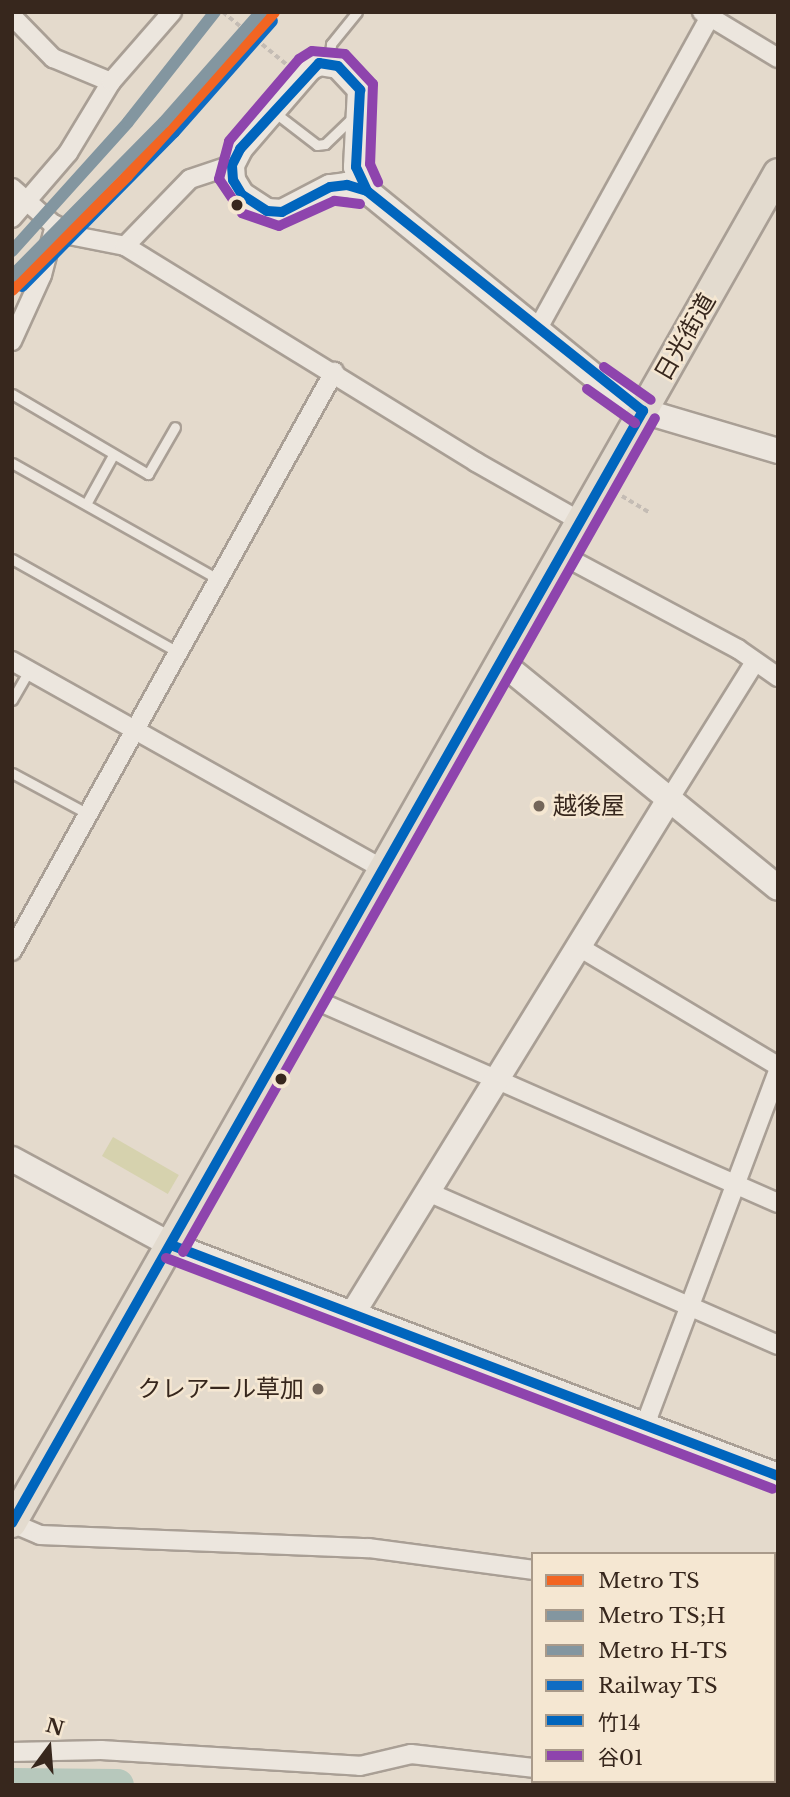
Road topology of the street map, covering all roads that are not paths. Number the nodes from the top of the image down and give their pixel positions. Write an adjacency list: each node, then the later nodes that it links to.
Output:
1 (172, 12): 7 (street)
2 (357, 12): 6 (lane)
3 (12, 16): 7 (street)
4 (705, 16): 5 (street); 17 (street)
5 (778, 58)
6 (329, 63): 8 (street); 9 (street)
7 (111, 82): 13 (street)
8 (361, 110): 9 (lane); 12 (street)
9 (272, 111): 10 (street)
10 (232, 165): 12 (street); 16 (street)
11 (778, 173): 21 (main road, 日光街道)
12 (367, 191): 17 (street)
13 (18, 196): 14 (street); 15 (street)
14 (12, 218)
15 (55, 225): 16 (street); 18 (street)
16 (125, 246): 19 (street)
17 (537, 330): 21 (street)
18 (12, 341)
19 (334, 372): 27 (street); 30 (street)
20 (12, 394): 24 (lane)
21 (643, 411): 23 (street); 27 (main road, 日光街道)
22 (175, 427): 24 (lane)
23 (778, 451)
24 (113, 454): 26 (lane)
25 (12, 463): 26 (lane)
26 (86, 504): 30 (lane)
27 (580, 521): 28 (main road, 日光街道)
28 (562, 555): 33 (main road, 日光街道); 34 (street)
29 (12, 559): 31 (lane)
30 (218, 579): 31 (street)
31 (178, 652): 38 (street)
32 (12, 661): 35 (street)
33 (502, 662): 40 (street); 42 (main road, 日光街道)
34 (755, 662): 36 (street); 40 (street)
35 (29, 670): 37 (lane); 38 (street)
36 (778, 677)
37 (12, 700)
38 (135, 730): 41 (street); 42 (street)
39 (12, 773): 41 (lane)
40 (670, 798): 43 (street); 44 (street)
41 (89, 814): 45 (street)
42 (384, 870): 46 (main road, 日光街道)
43 (778, 888)
44 (579, 947): 47 (street); 48 (street)
45 (12, 951)
46 (311, 998): 48 (street); 53 (main road, 日光街道)
47 (778, 1068): 50 (street)
48 (499, 1079): 50 (street); 51 (street)
49 (12, 1159): 53 (street)
50 (736, 1185): 52 (street); 54 (street)
51 (428, 1192): 54 (street); 55 (street)
52 (778, 1203)
53 (171, 1245): 55 (street); 59 (main road, 日光街道)
54 (689, 1307): 56 (street); 57 (street)
55 (353, 1313): 57 (street)
56 (778, 1345)
57 (645, 1425): 58 (street)
58 (778, 1476)
59 (12, 1523): 60 (street)
60 (531, 1570)
61 (12, 1752): 62 (street)
62 (531, 1768)

